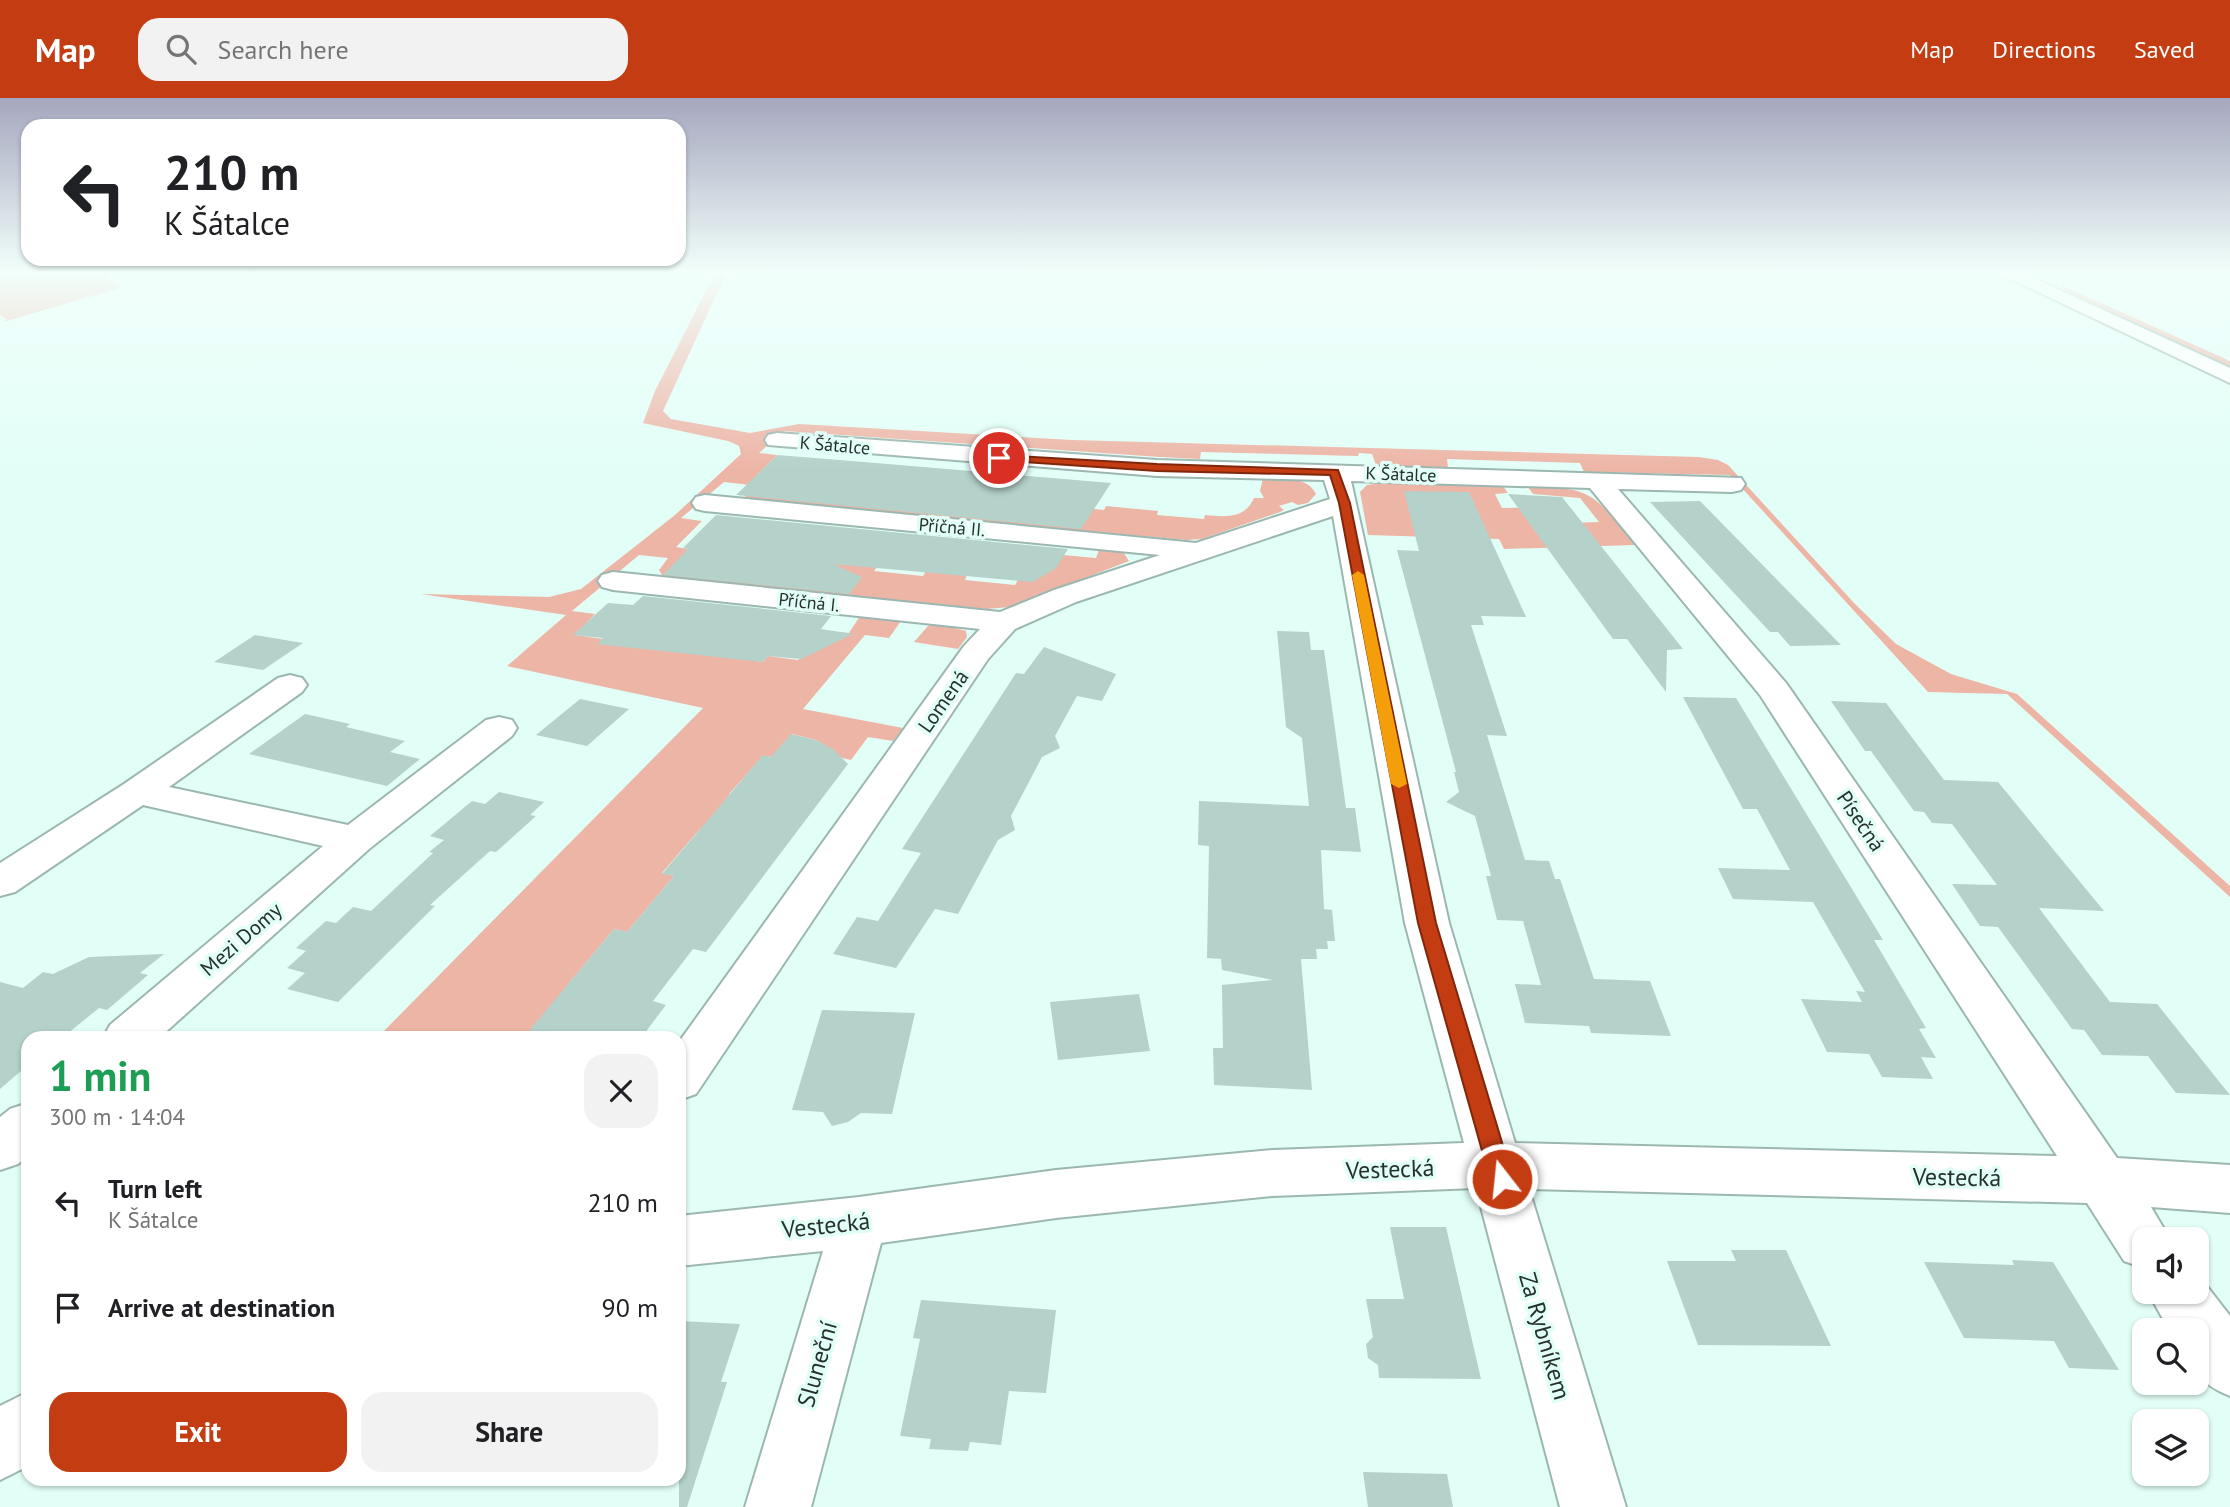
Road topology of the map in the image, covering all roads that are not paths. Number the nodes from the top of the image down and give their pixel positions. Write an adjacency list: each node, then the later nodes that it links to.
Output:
1 (2145, 337): 2 (street)
2 (2230, 376)
3 (777, 440): 6 (street, K Šátalce)
4 (1597, 480): 5 (street, K Šátalce); 6 (street, K Šátalce); 21 (street, Písečná)
5 (1732, 484)
6 (1339, 488): 8 (street, Lomená); 20 (street, Za Rybníkem)
7 (705, 503): 8 (street, Příčná II.)
8 (1199, 550): 10 (street, Lomená)
9 (613, 581): 10 (street, Příčná I.)
10 (1004, 622): 17 (street, Lomená)
11 (290, 685): 13 (street)
12 (499, 728): 14 (street, Mezi Domy)
13 (137, 792): 14 (street); 15 (street)
14 (355, 840): 16 (street, Mezi Domy)
15 (0, 882)
16 (135, 1031)
17 (686, 1070)
18 (21, 1130): 19 (street)
19 (0, 1148)
20 (1497, 1165): 21 (street, Vestecká); 23 (street, Vestecká); 31 (street, Za Rybníkem)
21 (2100, 1181): 22 (street, Vestecká); 24 (street)
22 (2230, 1189)
23 (859, 1222): 25 (street, Vestecká); 30 (street, Sluneční)
24 (2133, 1227)
25 (686, 1240)
26 (2186, 1304): 27 (street)
27 (2230, 1366)
28 (21, 1429): 29 (street)
29 (0, 1448)
30 (778, 1507)
31 (1593, 1507)

